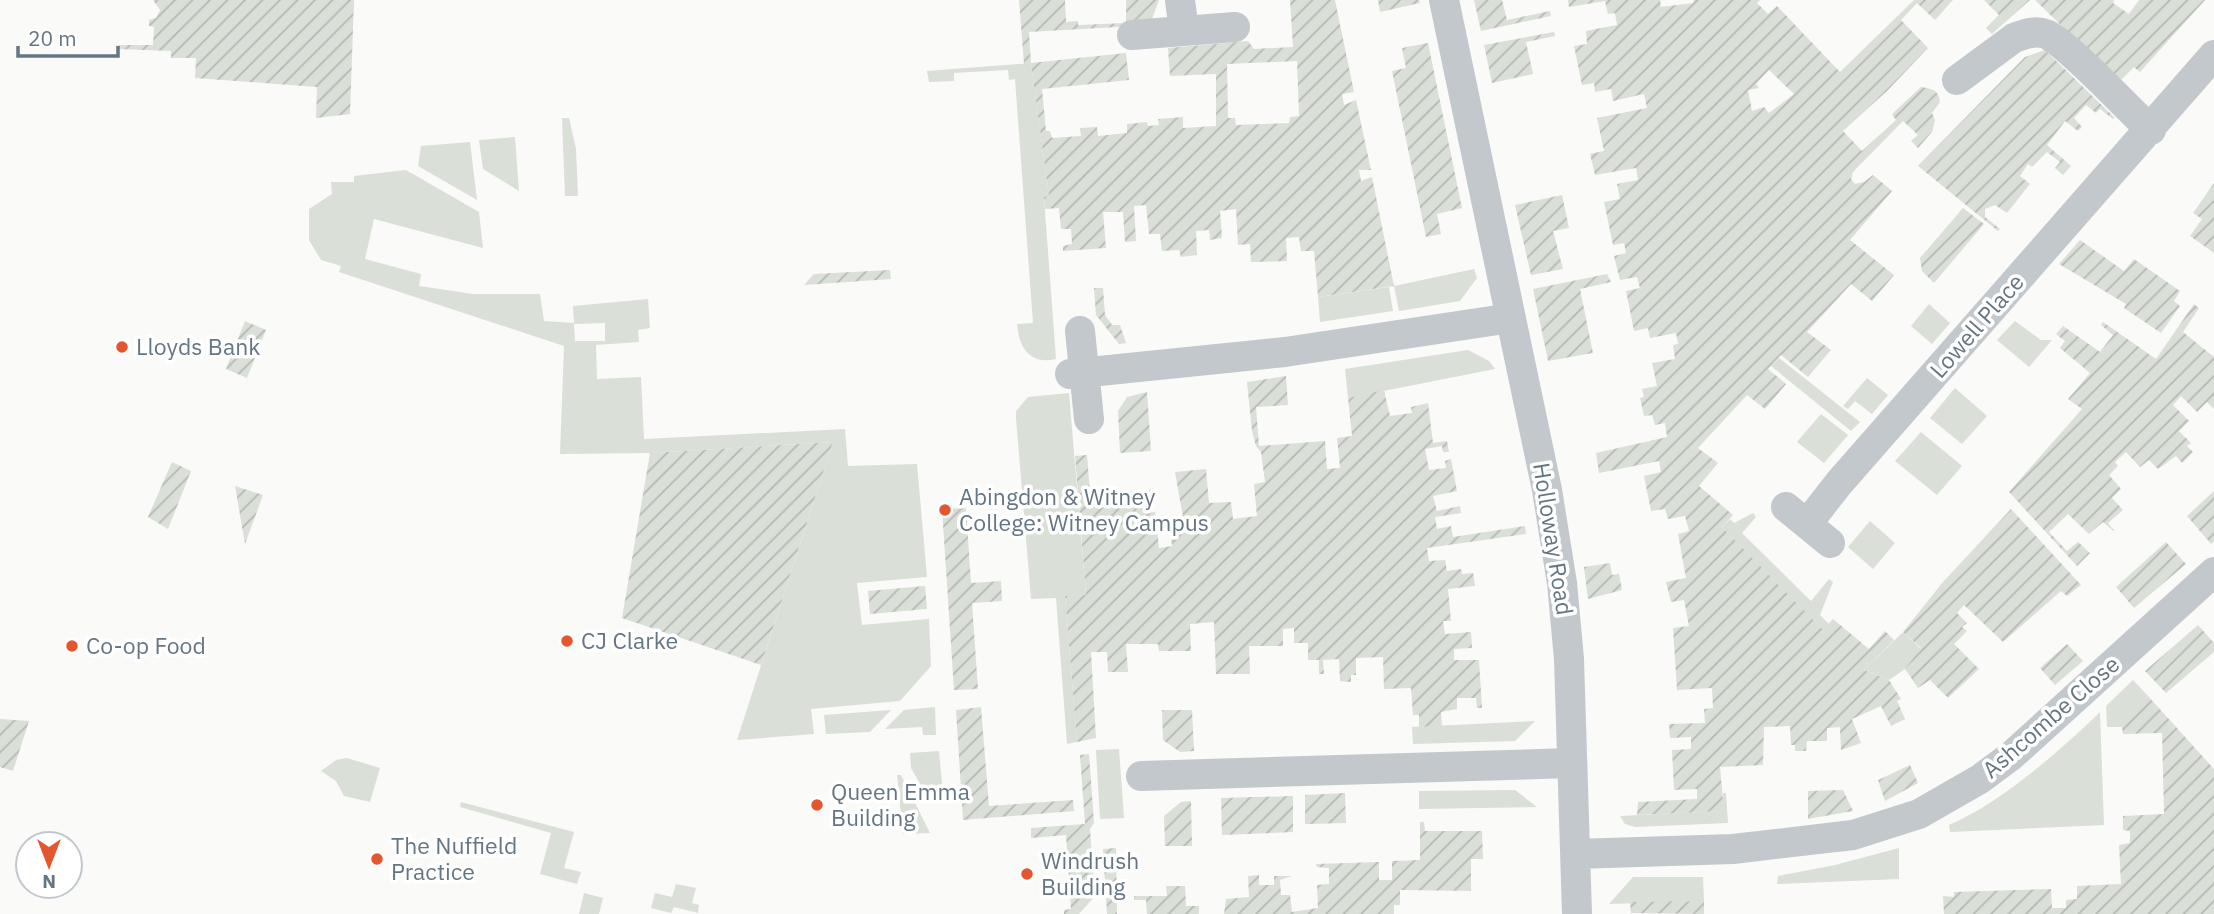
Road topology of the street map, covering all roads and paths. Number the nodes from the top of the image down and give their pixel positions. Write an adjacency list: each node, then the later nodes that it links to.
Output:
1 (1180, 0): 4 (street)
2 (1444, 0): 9 (street, Holloway Road)
3 (1236, 27): 4 (street)
4 (1184, 31): 5 (street)
5 (1132, 35)
6 (2214, 55): 8 (street, Lowell Place)
7 (1957, 79): 8 (street)
8 (2151, 130): 13 (street, Lowell Place)
9 (1511, 318): 11 (street); 15 (street, Holloway Road)
10 (1080, 331): 11 (street)
11 (1078, 373): 12 (street)
12 (1089, 419)
13 (1830, 543)
14 (2214, 572): 17 (street, Ashcombe Close)
15 (1572, 763): 16 (street); 17 (street, Holloway Road)
16 (1141, 776)
17 (1576, 854): 18 (street, Holloway Road)
18 (1577, 914)

